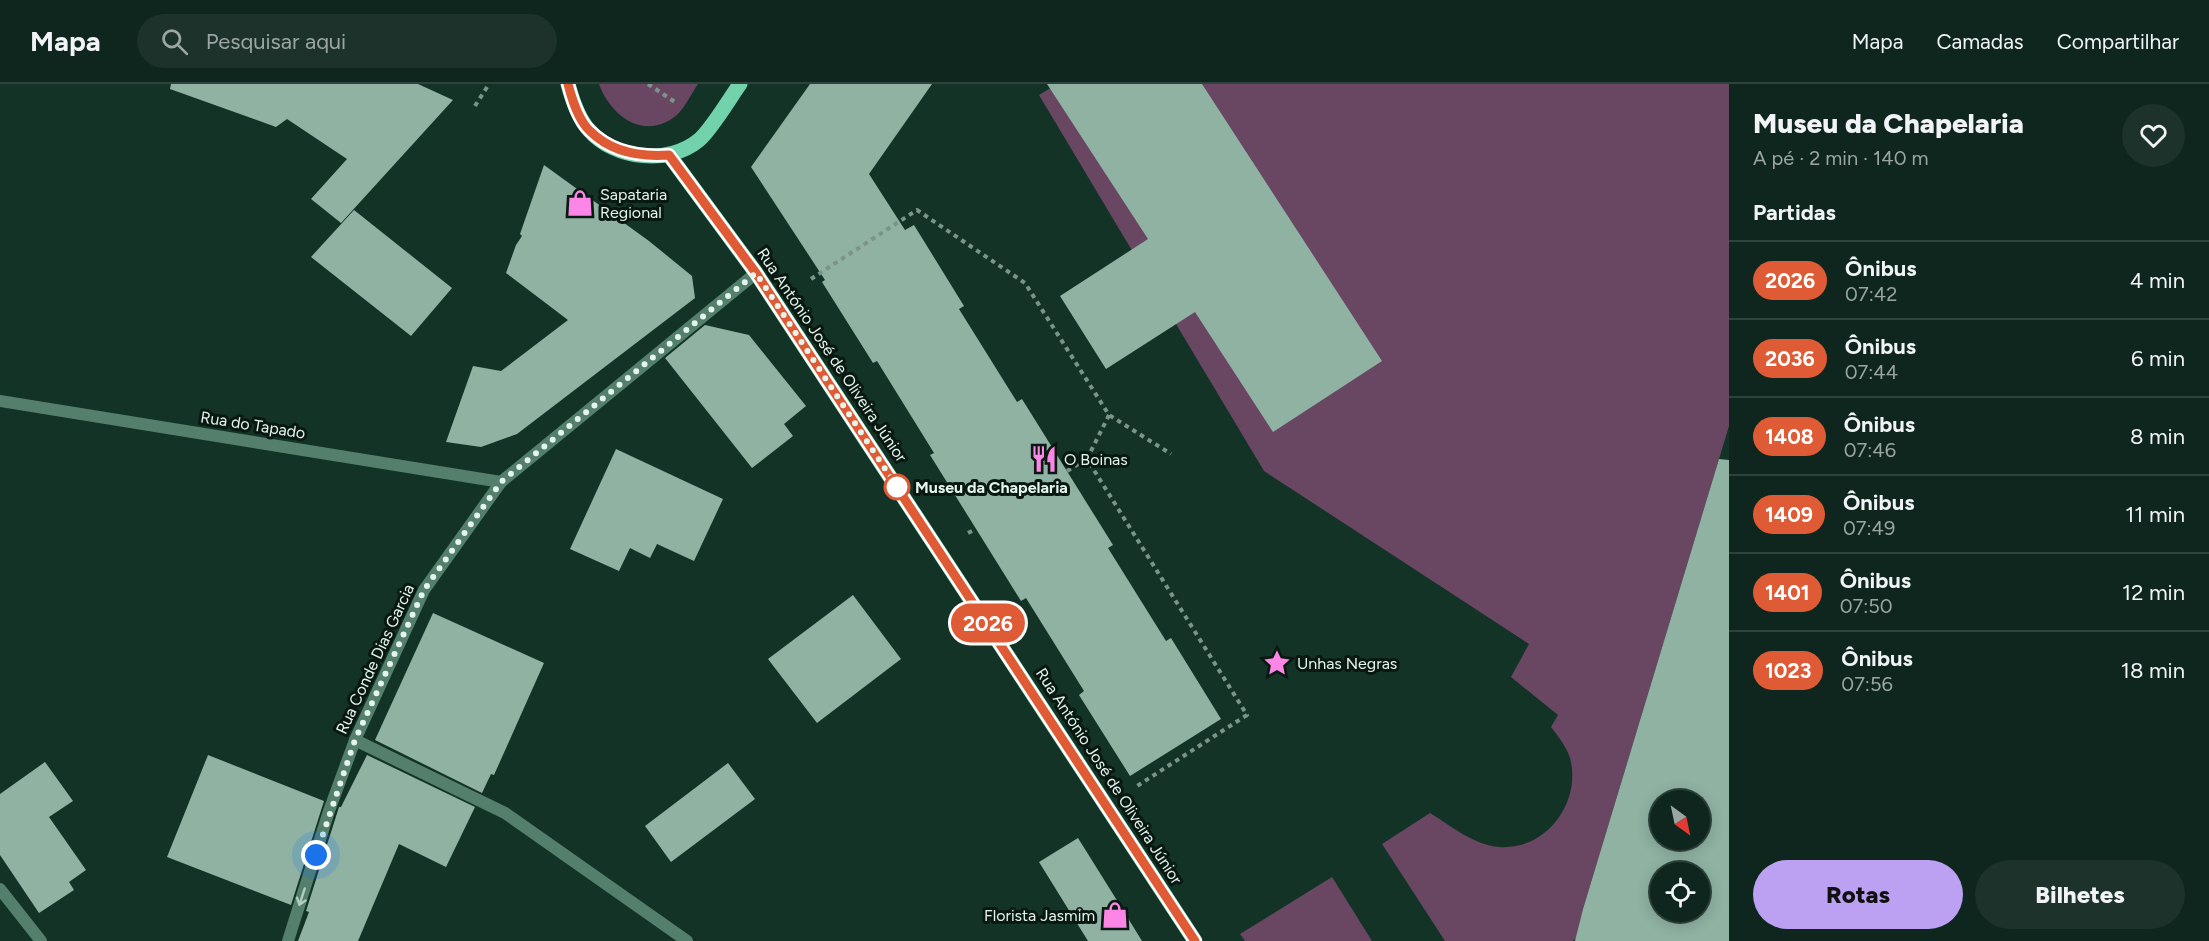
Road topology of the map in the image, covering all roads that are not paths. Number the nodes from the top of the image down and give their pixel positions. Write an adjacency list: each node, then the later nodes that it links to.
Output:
1 (568, 84): 3 (main road)
2 (740, 84): 3 (main road)
3 (669, 155): 4 (main road, Rua António José de Oliveira Júnior)
4 (756, 273): 6 (street, Rua Conde Dias Garcia); 12 (main road, Rua António José de Oliveira Júnior)
5 (0, 400): 6 (street, Rua do Tapado)
6 (501, 482): 7 (street, Rua Conde Dias Garcia)
7 (355, 740): 10 (street, Rua Conde Dias Garcia, one-way to 10); 11 (street)
8 (0, 889): 9 (street)
9 (41, 941)
10 (288, 941)
11 (687, 941)
12 (1195, 941)

